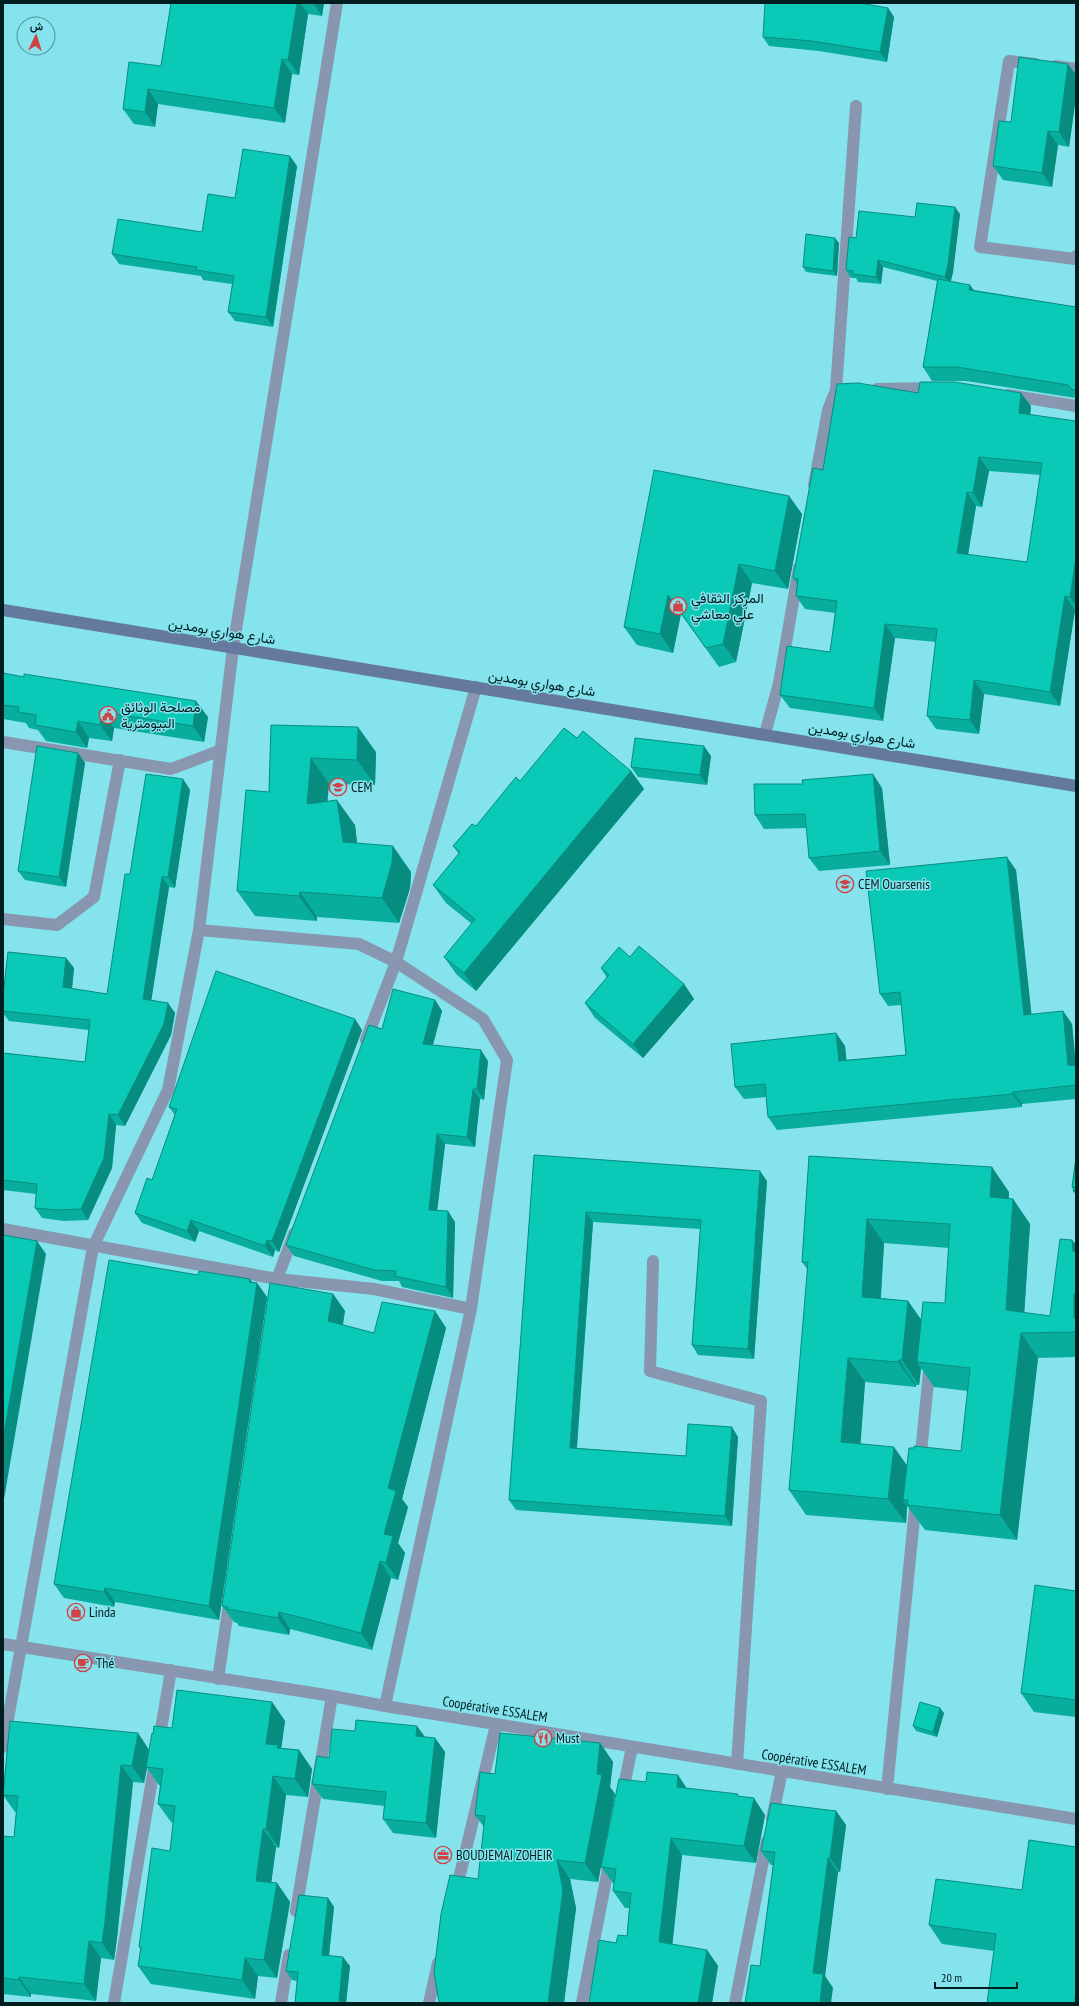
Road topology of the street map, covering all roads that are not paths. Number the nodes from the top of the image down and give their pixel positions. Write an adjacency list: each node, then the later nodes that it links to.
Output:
1 (337, 3): 12 (street)
2 (1076, 69): 4 (street)
3 (856, 106): 6 (street)
4 (1076, 256)
5 (943, 388): 6 (street)
6 (836, 390): 9 (street)
7 (995, 393): 8 (street)
8 (1076, 406)
9 (812, 496)
10 (801, 558): 14 (street)
11 (3, 610): 12 (main road, شارع هواري بومدين)
12 (233, 648): 13 (main road, شارع هواري بومدين); 16 (street)
13 (476, 687): 14 (main road, شارع هواري بومدين); 21 (street)
14 (764, 734): 18 (main road, شارع هواري بومدين)
15 (3, 742): 17 (street)
16 (221, 750): 17 (street); 20 (street)
17 (120, 760): 19 (street)
18 (1076, 786)
19 (3, 919)
20 (199, 930): 21 (street); 25 (street)
21 (396, 962): 22 (street); 28 (street)
22 (362, 1051)
23 (299, 1220): 27 (street)
24 (3, 1230): 25 (street)
25 (93, 1247): 27 (street); 33 (street)
26 (653, 1261): 41 (street)
27 (277, 1279): 28 (street); 29 (street)
28 (471, 1309): 37 (street)
29 (272, 1310)
30 (931, 1350): 43 (street)
31 (232, 1585): 35 (street)
32 (3, 1644): 33 (street, Coopérative ESSALEM)
33 (22, 1647): 34 (street, Coopérative ESSALEM); 39 (street)
34 (171, 1670): 35 (street, Coopérative ESSALEM); 51 (street)
35 (218, 1679): 36 (street, Coopérative ESSALEM)
36 (332, 1696): 37 (street, Coopérative ESSALEM); 48 (street)
37 (385, 1706): 38 (street, Coopérative ESSALEM)
38 (496, 1725): 40 (street, Coopérative ESSALEM); 47 (street)
39 (3, 1747)
40 (632, 1747): 41 (street, Coopérative ESSALEM); 44 (street)
41 (738, 1764): 42 (street, Coopérative ESSALEM)
42 (782, 1771): 43 (street, Coopérative ESSALEM); 55 (street)
43 (887, 1789): 45 (street, Coopérative ESSALEM)
44 (620, 1809)
45 (1076, 1819)
46 (612, 1848): 54 (street)
47 (453, 1902)
48 (294, 1924)
49 (292, 1940): 52 (street)
50 (442, 1949): 53 (street)
51 (114, 2003)
52 (281, 2003)
53 (429, 2003)
54 (582, 2003)
55 (735, 2003)

